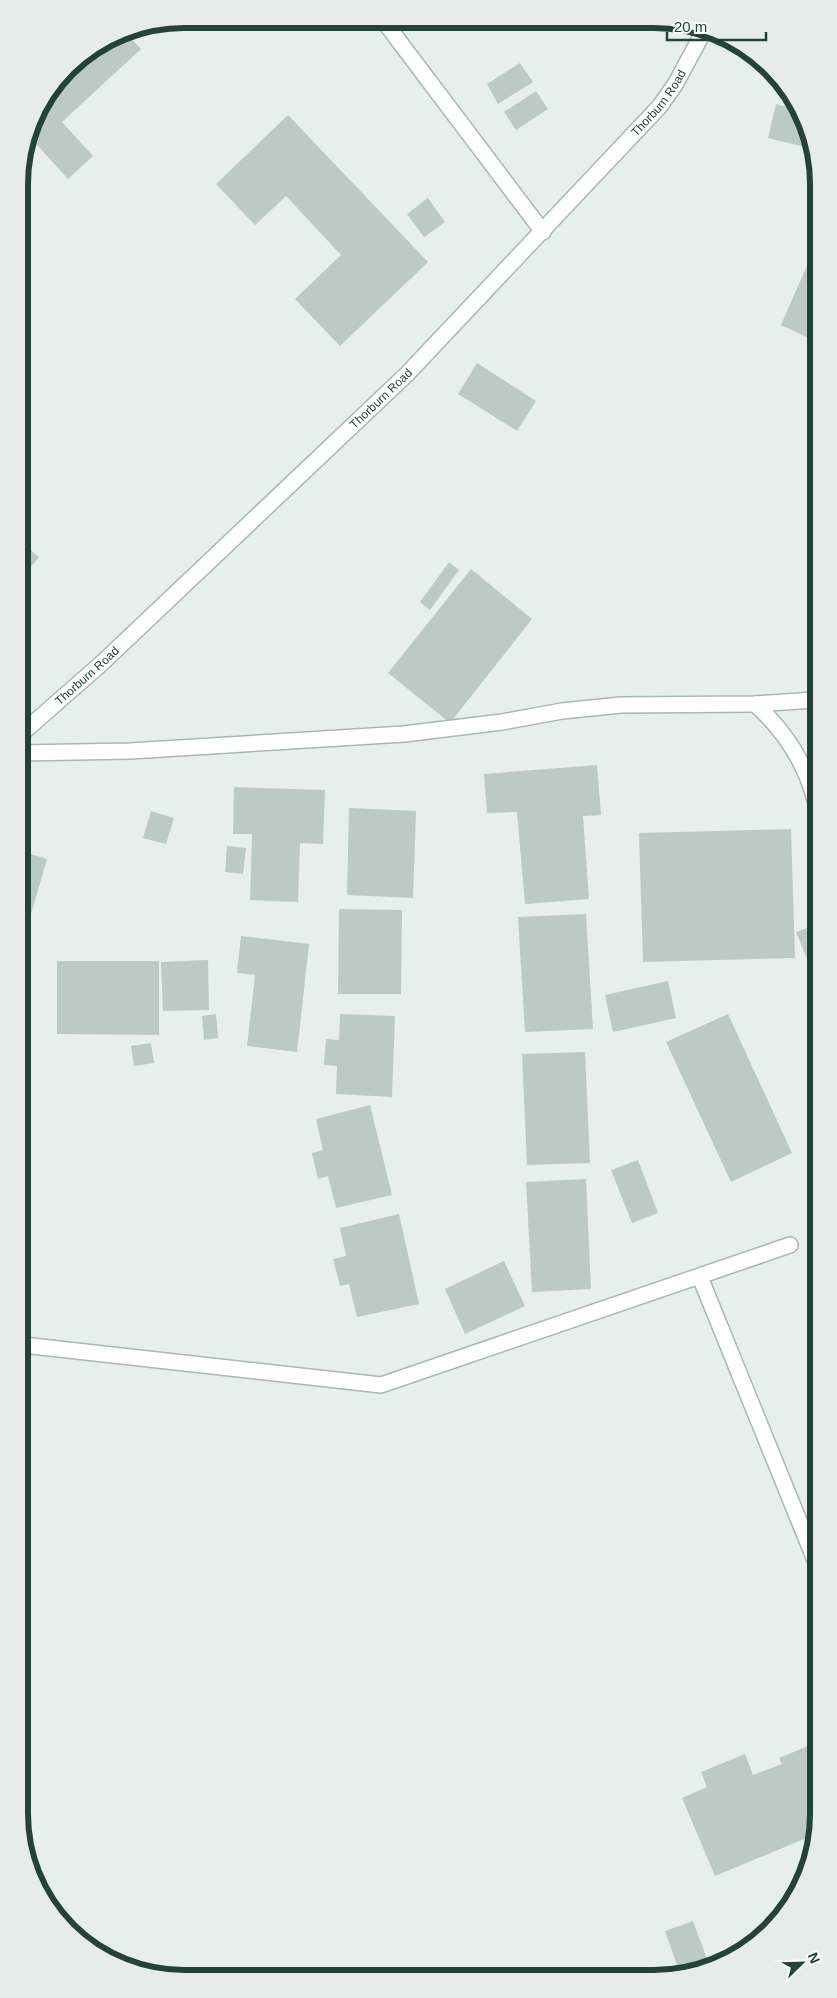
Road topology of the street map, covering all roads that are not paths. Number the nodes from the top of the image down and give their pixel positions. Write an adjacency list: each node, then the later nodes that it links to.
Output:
1 (389, 28): 3 (street)
2 (702, 35): 3 (street, Thorburn Road)
3 (543, 232): 6 (street, Thorburn Road)
4 (810, 700): 5 (street)
5 (755, 704): 7 (street); 8 (street)
6 (28, 728)
7 (28, 753)
8 (810, 781)
9 (790, 1245): 10 (street)
10 (700, 1277): 11 (street); 12 (street)
11 (28, 1346)
12 (809, 1546)

